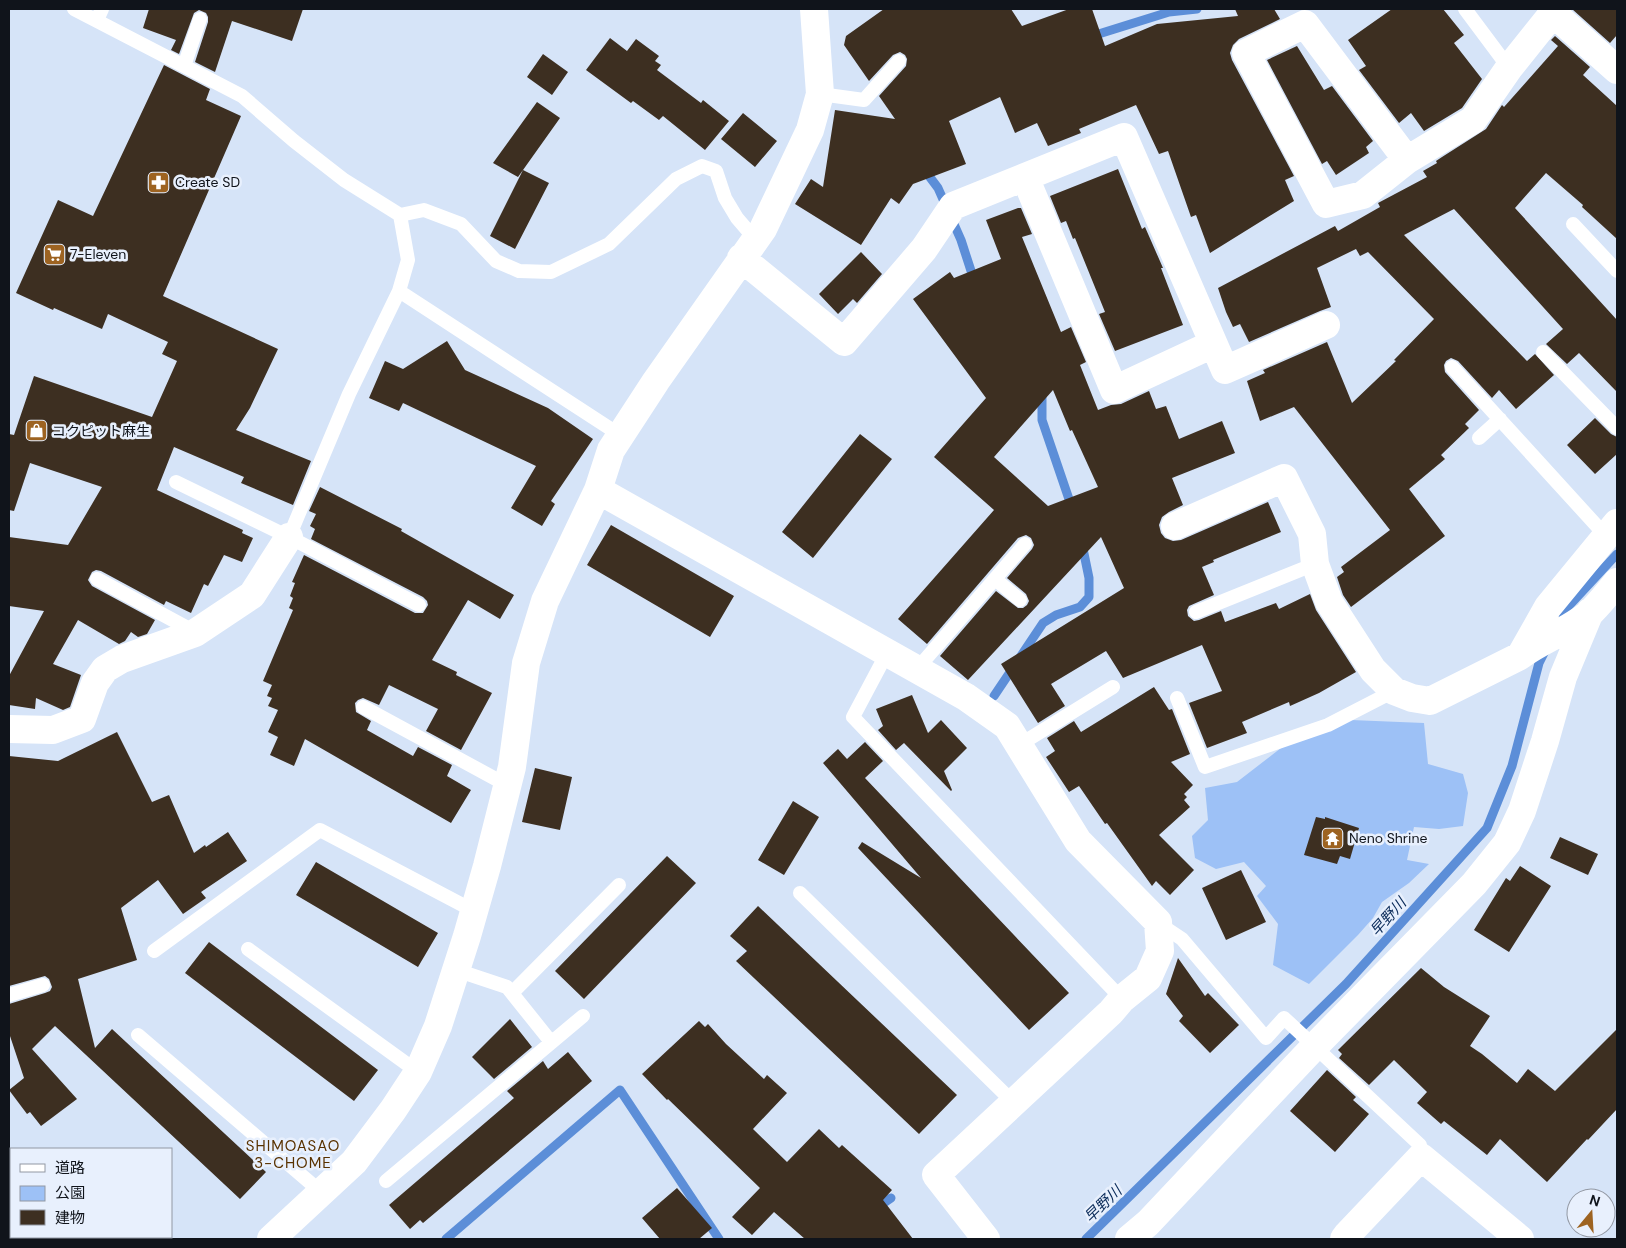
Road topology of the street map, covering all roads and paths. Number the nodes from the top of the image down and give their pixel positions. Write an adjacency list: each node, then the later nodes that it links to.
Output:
1 (74, 9): 4 (lane)
2 (814, 9): 10 (street)
3 (1465, 9): 8 (lane)
4 (100, 14): 7 (lane)
5 (200, 19): 7 (lane)
6 (899, 61): 10 (lane)
7 (184, 66): 13 (lane)
8 (1509, 68): 9 (street); 11 (street)
9 (1617, 70)
10 (820, 94): 15 (street)
11 (1407, 160): 11 (street)
12 (1025, 177): 15 (street); 19 (street); 19 (street)
13 (400, 215): 15 (lane); 17 (lane)
14 (1573, 224): 16 (lane)
15 (748, 249): 24 (street)
16 (1617, 271)
17 (399, 291): 24 (lane); 30 (lane)
18 (1326, 325): 19 (street)
19 (1213, 344)
20 (1543, 352): 23 (lane)
21 (1452, 367): 22 (lane)
22 (1500, 419): 25 (lane); 29 (lane)
23 (1617, 428)
24 (620, 435): 27 (street)
25 (1478, 438)
26 (176, 482): 30 (lane)
27 (598, 490): 41 (street); 50 (street)
28 (1175, 526): 32 (street)
29 (1612, 530): 42 (street)
30 (289, 537): 37 (lane); 40 (street)
31 (1024, 544): 34 (lane)
32 (1315, 564): 38 (lane); 45 (street)
33 (97, 579): 40 (lane)
34 (994, 579): 36 (lane); 43 (lane)
35 (1617, 582): 39 (street)
36 (1020, 600)
37 (419, 605)
38 (1196, 612)
39 (1580, 619): 42 (street); 65 (street)
40 (195, 632): 48 (street)
41 (887, 653): 43 (street); 61 (lane)
42 (1524, 653): 45 (street)
43 (917, 670): 49 (street)
44 (1113, 687): 49 (lane)
45 (1394, 691): 46 (lane)
46 (1177, 698)
47 (363, 707): 50 (lane)
48 (9, 730)
49 (1019, 745): 54 (street)
50 (507, 785): 53 (street)
51 (619, 885): 59 (lane)
52 (800, 893): 67 (lane)
53 (474, 911): 56 (lane); 57 (street)
54 (1158, 922): 61 (street); 65 (lane)
55 (248, 949): 66 (lane)
56 (154, 952)
57 (456, 970): 59 (lane); 66 (street)
58 (43, 984): 60 (lane)
59 (512, 993): 64 (lane)
60 (9, 995)
61 (1122, 1000): 67 (street)
62 (583, 1016): 64 (lane)
63 (138, 1034): 70 (lane)
64 (551, 1042): 69 (lane)
65 (1313, 1044): 68 (lane); 73 (street)
66 (418, 1072): 70 (street)
67 (1013, 1102): 72 (street)
68 (1421, 1157): 74 (street); 75 (street)
69 (386, 1181)
70 (321, 1192): 71 (street)
71 (270, 1239)
72 (986, 1239)
73 (1129, 1239)
74 (1344, 1239)
75 (1520, 1239)

